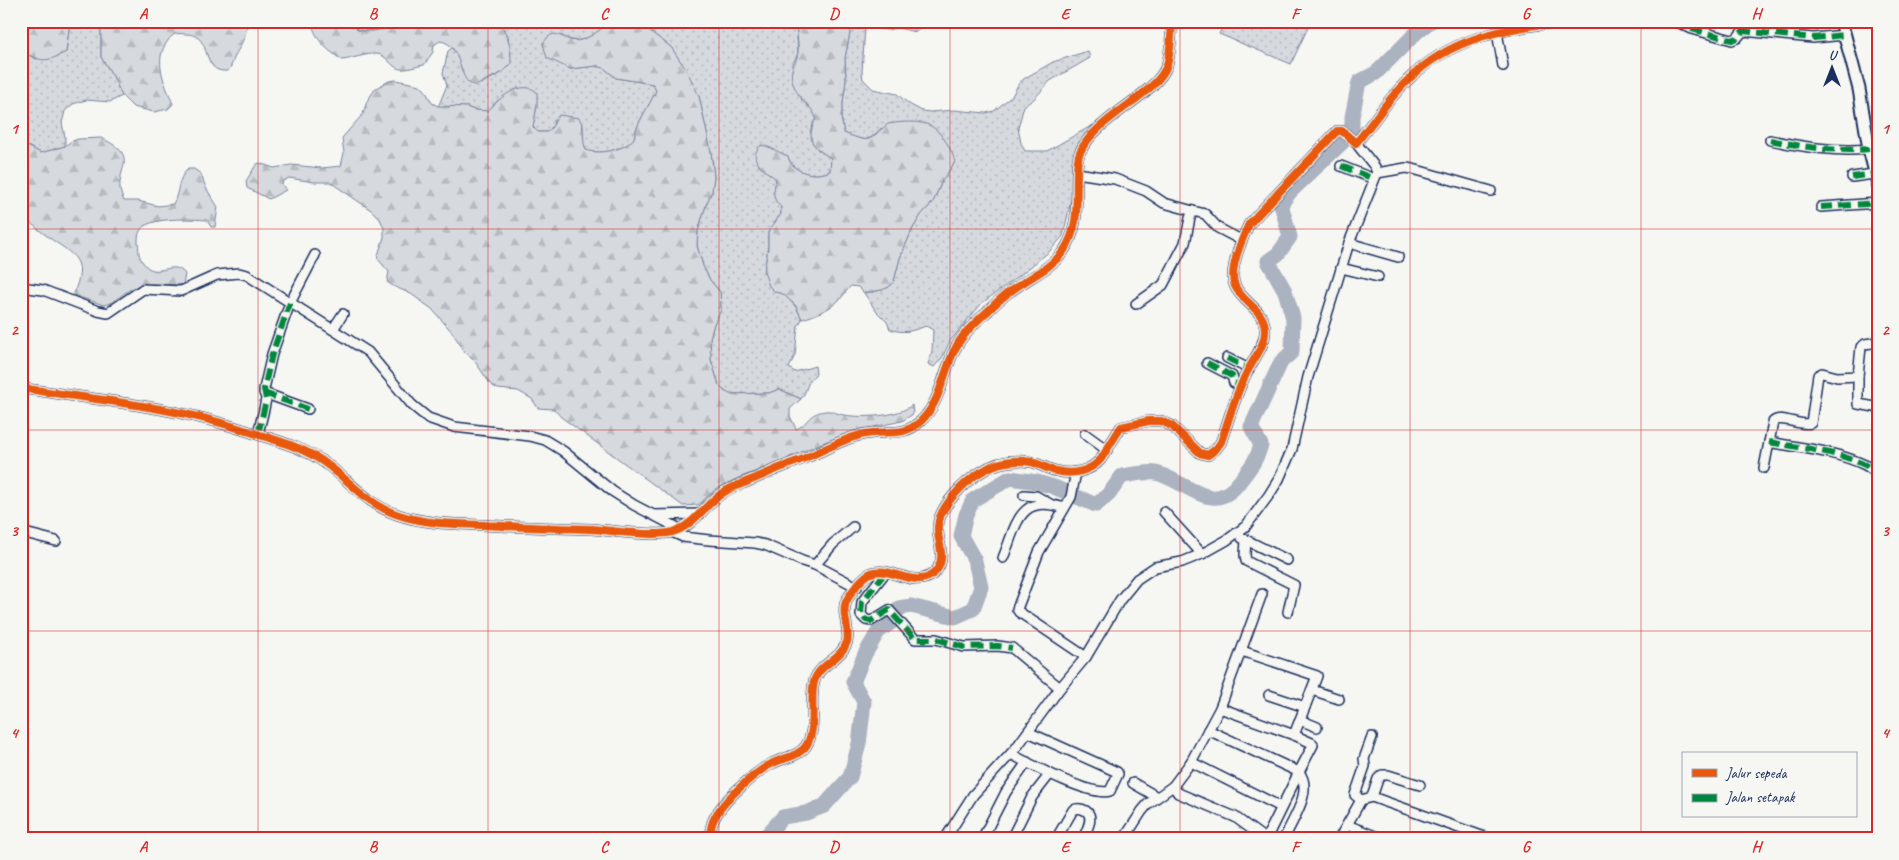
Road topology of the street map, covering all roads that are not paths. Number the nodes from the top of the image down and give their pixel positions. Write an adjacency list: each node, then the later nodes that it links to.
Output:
1 (1172, 21): 12 (street)
2 (1569, 21): 5 (street)
3 (1675, 21): 6 (street)
4 (1841, 21): 6 (main road)
5 (1497, 32): 7 (street); 9 (street)
6 (1845, 35): 10 (main road)
7 (1503, 66)
8 (1770, 140): 10 (street)
9 (1355, 143): 13 (street); 20 (street)
10 (1869, 149): 15 (main road)
11 (1340, 166): 13 (street)
12 (1077, 173): 19 (street); 52 (street)
13 (1376, 176): 16 (street); 21 (street)
14 (1852, 178): 15 (street)
15 (1876, 179)
16 (1491, 191)
17 (1878, 203): 18 (street)
18 (1821, 207)
19 (1193, 211): 20 (street); 28 (street)
20 (1238, 238): 34 (street)
21 (1349, 243): 23 (street); 24 (street)
22 (316, 255): 27 (street)
23 (1398, 257)
24 (1342, 268): 25 (street); 57 (street)
25 (1378, 277)
26 (21, 287): 27 (street)
27 (290, 304): 30 (street); 38 (street)
28 (1136, 304)
29 (343, 314): 30 (street)
30 (333, 329): 53 (street)
31 (1878, 342): 35 (street)
32 (1227, 358): 34 (street)
33 (1207, 363): 36 (street)
34 (1246, 367): 36 (street)
35 (1858, 376): 39 (street); 43 (street)
36 (1238, 384): 44 (street)
37 (21, 388): 41 (street)
38 (264, 393): 40 (street); 41 (street)
39 (1875, 407)
40 (308, 409)
41 (258, 434): 55 (street)
42 (1084, 434): 44 (street)
43 (1768, 442): 45 (street); 47 (street)
44 (1103, 447): 46 (street)
45 (1764, 468)
46 (1076, 472): 50 (street); 64 (street)
47 (1878, 473)
48 (1024, 495): 49 (street)
49 (1050, 504): 50 (street); 61 (street)
50 (1064, 508): 69 (street)
51 (1164, 512): 60 (street)
52 (700, 514): 53 (street); 55 (street)
53 (654, 515): 55 (street)
54 (853, 527): 63 (street)
55 (676, 531): 63 (street)
56 (21, 532): 59 (street)
57 (1237, 534): 58 (street); 60 (street)
58 (1246, 540): 62 (street); 67 (street)
59 (56, 541)
60 (1202, 554): 69 (street)
61 (1003, 558)
62 (1287, 560)
63 (815, 565): 65 (street)
64 (885, 572): 65 (street); 70 (street)
65 (850, 584): 95 (street)
66 (1262, 594): 68 (street)
67 (1288, 612)
68 (1242, 650): 71 (street); 75 (street)
69 (1086, 657): 70 (street)
70 (1060, 688): 79 (street)
71 (1312, 690): 73 (street); 74 (street)
72 (1269, 695): 74 (street)
73 (1339, 699)
74 (1305, 707): 76 (street)
75 (1220, 708): 78 (street); 80 (street)
76 (1300, 720): 77 (street); 80 (street)
77 (1317, 727)
78 (1208, 730): 84 (street); 85 (street)
79 (1028, 732): 82 (street); 86 (street)
80 (1294, 734): 85 (street)
81 (1372, 738): 92 (street)
82 (1011, 754): 83 (street); 96 (street)
83 (1027, 762): 86 (street); 97 (street)
84 (1191, 762): 89 (street); 93 (street)
85 (1299, 772): 93 (street); 103 (street)
86 (1050, 774): 98 (street)
87 (1133, 782): 90 (street)
88 (1420, 785): 91 (street)
89 (1173, 786): 90 (street); 102 (street)
90 (1157, 797): 101 (street)
91 (1372, 797): 92 (street); 106 (street)
92 (1361, 800): 94 (street)
93 (1281, 807): 102 (street)
94 (1347, 825): 104 (street); 105 (street)
95 (711, 839)
96 (945, 839)
97 (982, 839)
98 (1011, 839)
99 (1056, 839): 100 (street)
100 (1083, 839)
101 (1124, 839)
102 (1266, 839)
103 (1284, 839)
104 (1339, 839)
105 (1384, 839)
106 (1490, 839)

